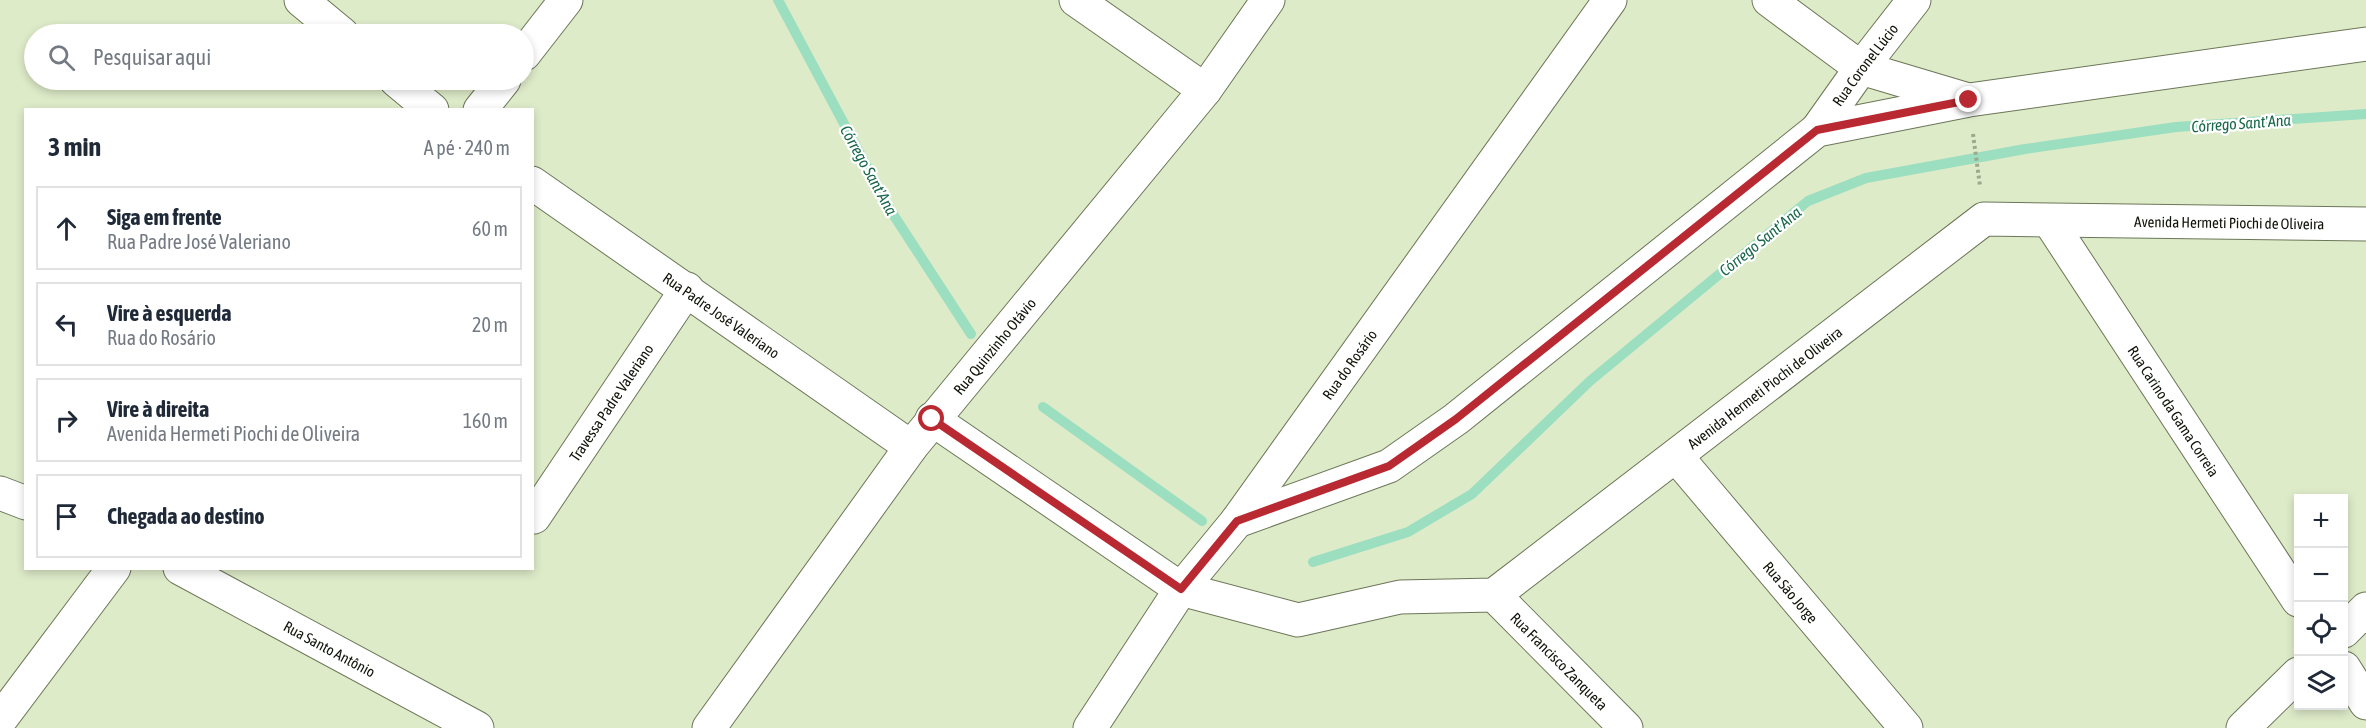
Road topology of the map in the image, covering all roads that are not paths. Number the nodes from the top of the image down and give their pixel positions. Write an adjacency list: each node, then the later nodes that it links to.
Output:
1 (300, 0): 8 (street)
2 (566, 0): 9 (street)
3 (1076, 0): 14 (street)
4 (1268, 0): 14 (street, Rua Quinzinho Otávio)
5 (1610, 0): 29 (street, Rua do Rosário)
6 (1769, 0): 11 (street)
7 (1914, 0): 11 (street, Rua Coronel Lúcio)
8 (330, 24)
9 (534, 41)
10 (2366, 44): 15 (street)
11 (1861, 68): 15 (street); 18 (street, Rua Coronel Lúcio)
12 (408, 90): 16 (street)
13 (496, 90): 17 (street)
14 (1204, 90): 23 (street, Rua Quinzinho Otávio)
15 (1969, 100): 18 (street)
16 (430, 108)
17 (482, 108)
18 (1817, 130): 29 (street)
19 (534, 184): 22 (street, Rua Padre José Valeriano)
20 (2050, 222): 21 (street, Avenida Hermeti Piochi de Oliveira); 25 (street, Avenida Hermeti Piochi de Oliveira); 33 (street, Rua Carino da Gama Correia)
21 (2366, 224)
22 (687, 288): 24 (street, Rua Padre José Valeriano); 28 (street, Travessa Padre Valeriano)
23 (932, 419): 24 (street, Rua Quinzinho Otávio); 32 (street)
24 (911, 447): 42 (street, Rua Quinzinho Otávio)
25 (1676, 456): 34 (street, Avenida Hermeti Piochi de Oliveira); 45 (street, Rua São Jorge)
26 (0, 493): 27 (street)
27 (24, 502)
28 (534, 517)
29 (1237, 521): 32 (street, Rua do Rosário)
30 (112, 570): 40 (street)
31 (184, 570): 41 (street, Rua Santo Antônio)
32 (1181, 589): 34 (street); 43 (street, Rua do Rosário)
33 (2294, 594)
34 (1494, 595): 44 (street, Rua Francisco Zanqueta)
35 (2366, 609): 36 (street)
36 (2348, 625)
37 (2348, 676): 39 (street)
38 (2294, 678): 46 (street)
39 (2366, 703)
40 (0, 720)
41 (477, 728)
42 (709, 728)
43 (1090, 728)
44 (1626, 728)
45 (1906, 728)
46 (2243, 728)

